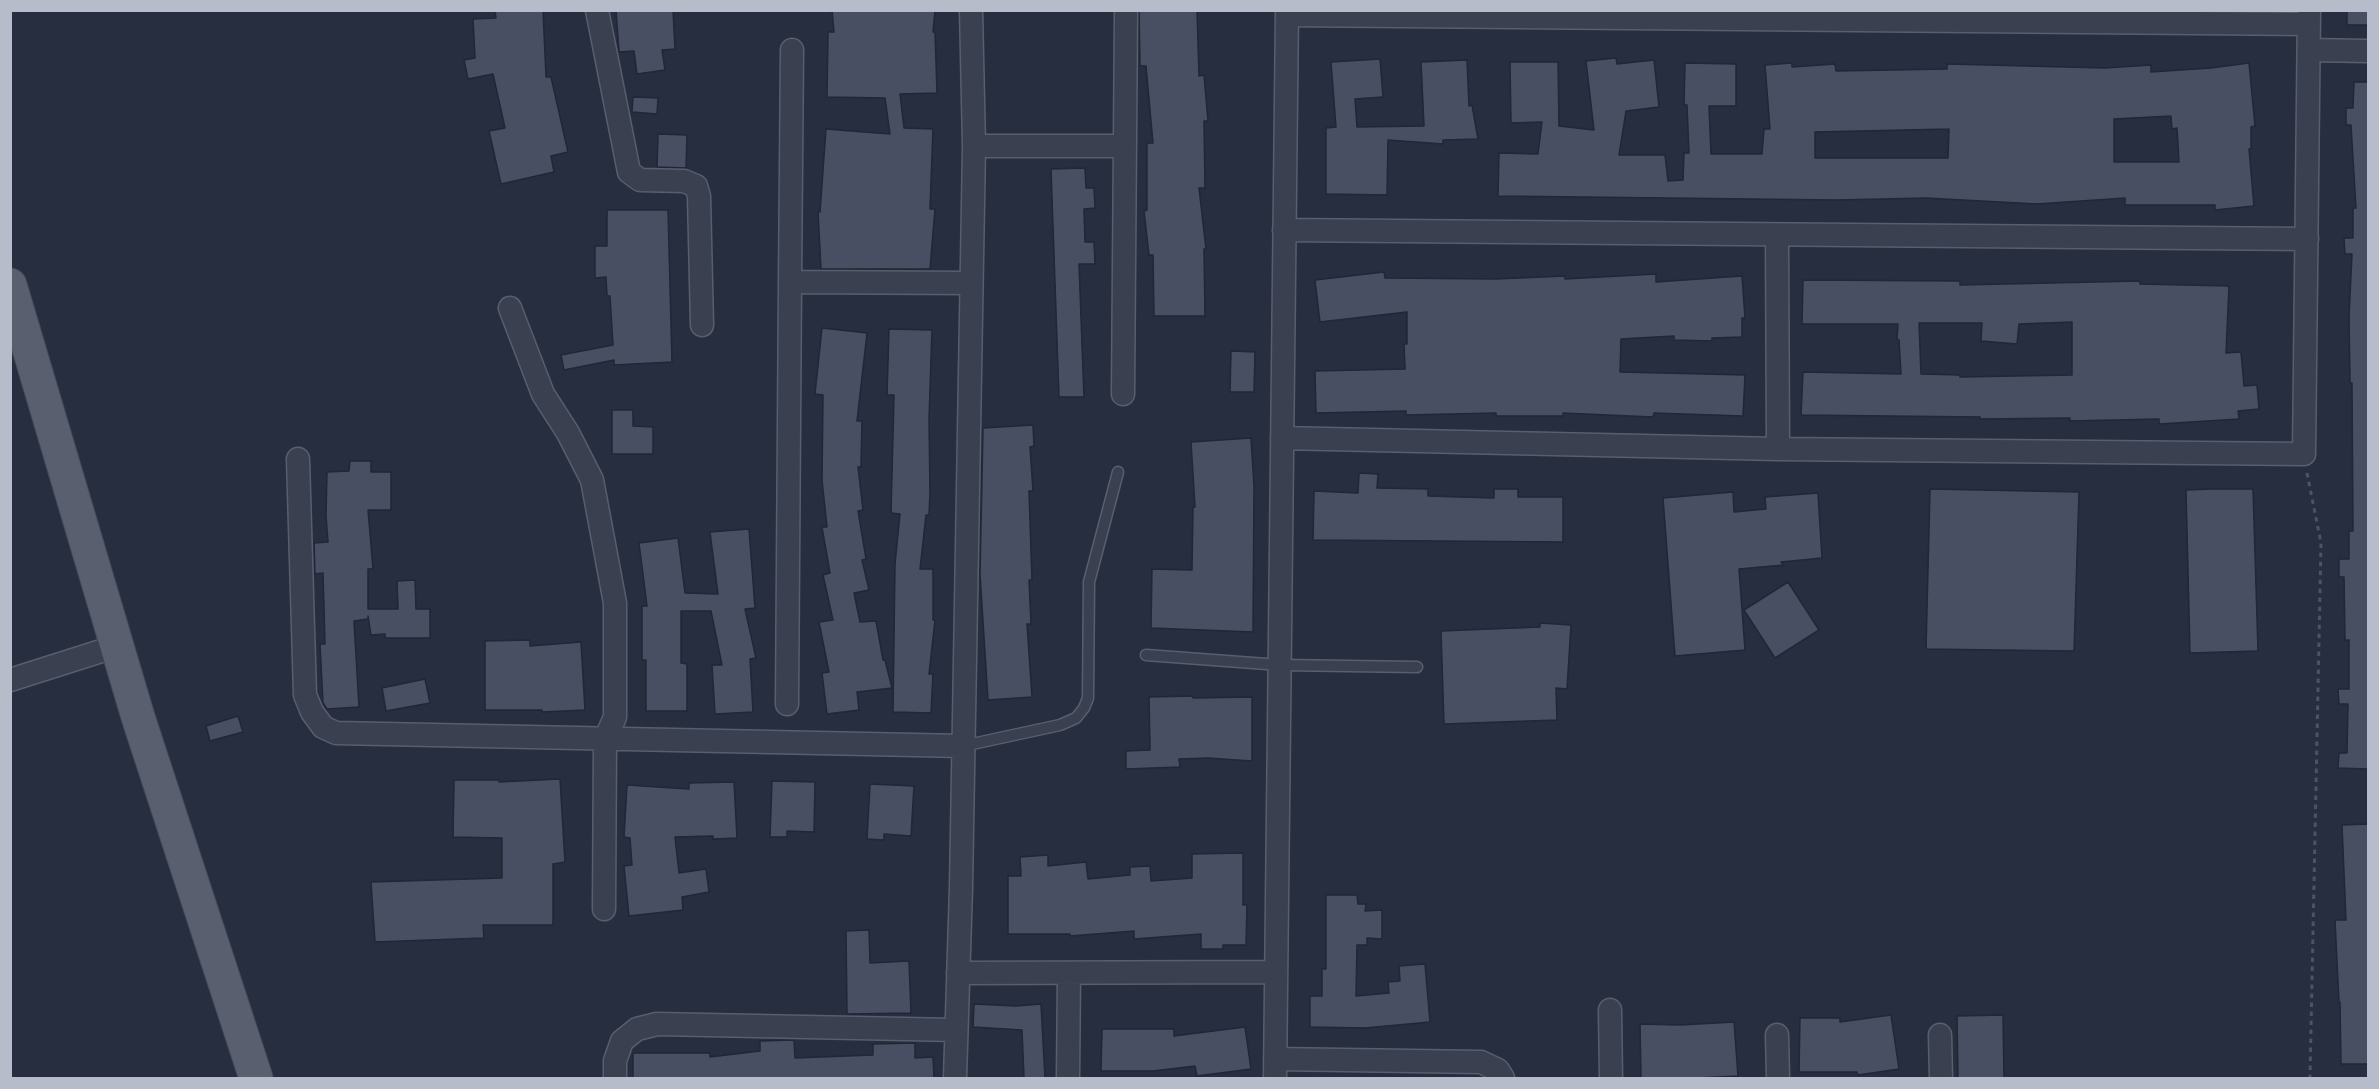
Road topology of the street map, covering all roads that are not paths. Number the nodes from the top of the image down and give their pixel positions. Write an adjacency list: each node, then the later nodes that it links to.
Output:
1 (597, 10): 18 (street)
2 (970, 10): 9 (street)
3 (1126, 10): 10 (street)
4 (1287, 13): 5 (street); 11 (street)
5 (2309, 17): 7 (street)
6 (792, 50): 14 (street)
7 (2309, 50): 8 (street); 13 (street)
8 (2368, 51)
9 (974, 146): 10 (street); 15 (street)
10 (1125, 146): 19 (street)
11 (1284, 230): 12 (street); 20 (street)
12 (1777, 235): 13 (street); 21 (street)
13 (2307, 239): 21 (street)
14 (790, 282): 15 (street); 29 (street)
15 (971, 283): 31 (street)
16 (11, 288): 24 (main road)
17 (510, 308): 30 (street)
18 (702, 325)
19 (1123, 394)
20 (1282, 438): 21 (street); 26 (street)
21 (1778, 449)
22 (298, 459): 30 (street)
23 (1118, 472): 31 (lane)
24 (117, 646): 28 (street); 41 (main road)
25 (1146, 655): 26 (lane)
26 (1280, 665): 27 (lane); 34 (street)
27 (1416, 667)
28 (10, 680)
29 (787, 704)
30 (605, 740): 31 (street); 32 (street)
31 (963, 746): 35 (street)
32 (604, 909)
33 (1069, 972): 34 (street); 35 (street); 44 (street)
34 (1276, 972): 40 (street)
35 (958, 973): 37 (street)
36 (1610, 1010): 46 (street)
37 (956, 1030): 42 (street); 43 (street)
38 (1777, 1035): 47 (street)
39 (1940, 1035): 48 (street)
40 (1275, 1069): 45 (street)
41 (256, 1078)
42 (615, 1078)
43 (955, 1078)
44 (1068, 1078)
45 (1503, 1078)
46 (1611, 1078)
47 (1778, 1078)
48 (1941, 1078)

